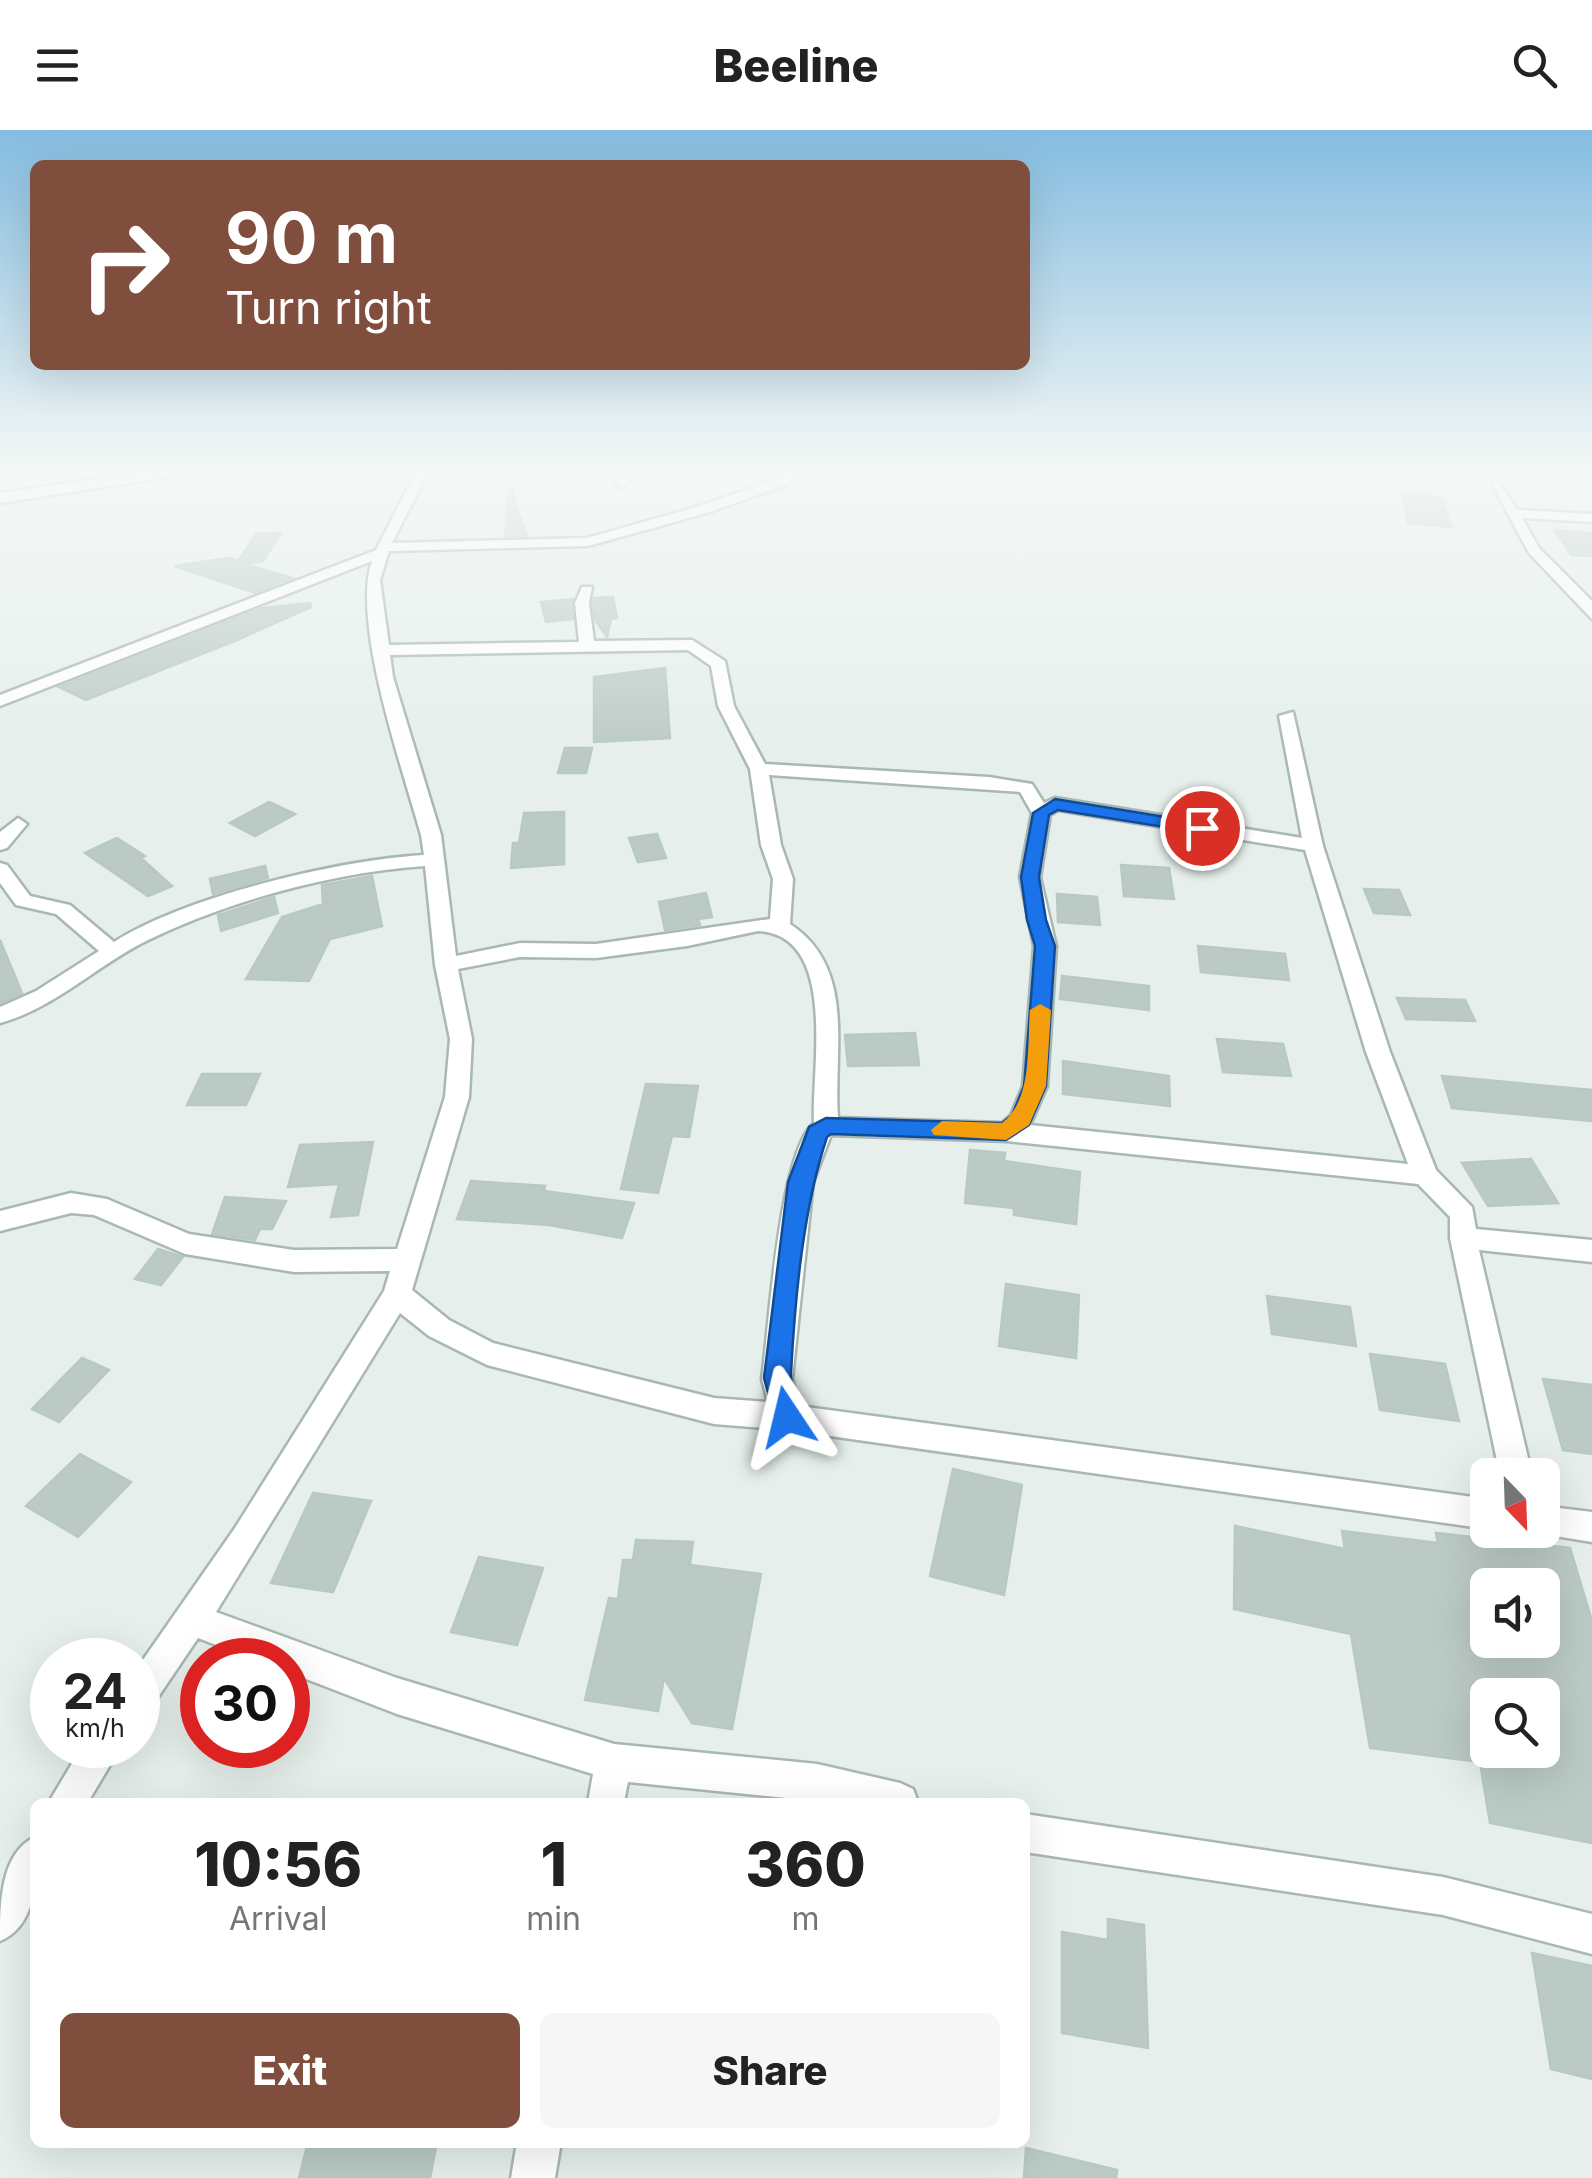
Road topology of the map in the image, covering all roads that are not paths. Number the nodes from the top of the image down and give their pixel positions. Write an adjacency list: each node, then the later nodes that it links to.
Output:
1 (338, 568): 8 (street)
2 (377, 568): 7 (street)
3 (1551, 568): 5 (street)
4 (587, 590): 6 (street)
5 (1592, 615)
6 (587, 646): 7 (street); 10 (street)
7 (382, 650): 15 (street)
8 (0, 701)
9 (1287, 716): 14 (street)
10 (759, 769): 11 (street); 17 (street)
11 (1041, 813): 14 (street); 22 (street)
12 (18, 824): 13 (street)
13 (0, 844)
14 (1313, 846): 23 (street)
15 (435, 860): 18 (street); 19 (street)
16 (0, 869): 18 (street)
17 (780, 926): 19 (street); 21 (street)
18 (114, 953): 20 (street)
19 (446, 965): 27 (street)
20 (0, 1016)
21 (826, 1126): 22 (street); 29 (street)
22 (1006, 1132): 23 (street)
23 (1425, 1175): 25 (street)
24 (0, 1222): 27 (street)
25 (1463, 1238): 26 (street); 30 (street)
26 (1592, 1251)
27 (410, 1260): 28 (street)
28 (397, 1294): 29 (street); 34 (street)
29 (787, 1417): 31 (street)
30 (1512, 1458)
31 (1470, 1512)
32 (1560, 1523): 33 (street)
33 (1592, 1527)
34 (191, 1619): 35 (street); 36 (street)
35 (160, 1664)
36 (614, 1762): 39 (street); 40 (street)
37 (89, 1768): 38 (street)
38 (71, 1798)
39 (607, 1798)
40 (883, 1798)
41 (1030, 1834): 44 (street)
42 (20, 1868): 43 (street)
43 (0, 1922)
44 (1592, 1934)
45 (539, 2148): 46 (street)
46 (532, 2178)

